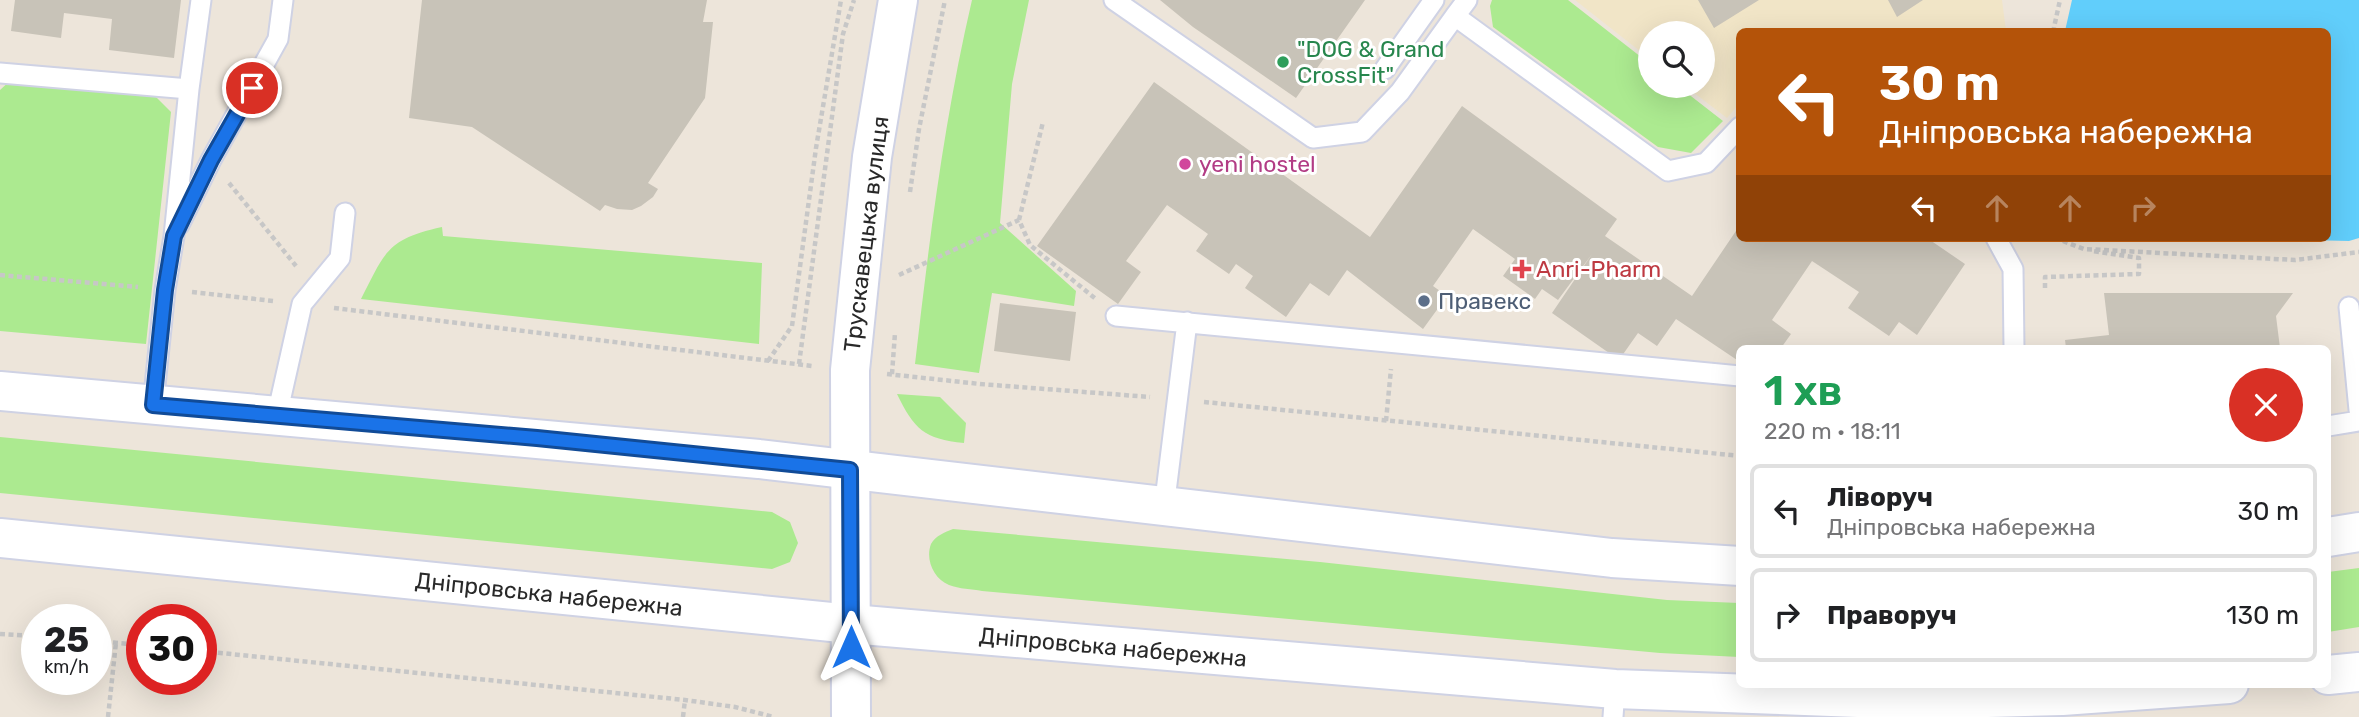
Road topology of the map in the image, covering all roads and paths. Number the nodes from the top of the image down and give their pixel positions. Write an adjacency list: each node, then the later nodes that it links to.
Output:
1 (201, 0): 14 (lane)
2 (283, 0): 17 (lane)
3 (841, 0): 37 (path)
4 (853, 0): 38 (path)
5 (898, 0): 48 (main road, Трускавецька вулиця)
6 (945, 0): 18 (path)
7 (1114, 0): 10 (lane)
8 (1434, 0): 12 (lane)
9 (2060, 0): 11 (path)
10 (1461, 8): 16 (lane)
11 (2054, 28)
12 (1385, 69)
13 (0, 73): 14 (lane)
14 (189, 89): 21 (lane)
15 (1043, 122): 20 (path)
16 (1736, 131)
17 (211, 160): 21 (lane); 30 (path)
18 (908, 203)
19 (345, 213): 30 (lane)
20 (1019, 220): 27 (path); 32 (path)
21 (174, 236): 42 (lane)
22 (1998, 242): 36 (lane)
23 (2066, 242): 24 (path)
24 (2084, 249): 25 (path); 29 (path)
25 (2359, 252)
26 (901, 264): 27 (path)
27 (899, 275): 28 (path)
28 (898, 288)
29 (2045, 290)
30 (302, 304): 44 (lane)
31 (2350, 307): 43 (lane)
32 (1116, 316): 33 (lane)
33 (1187, 322): 35 (lane); 49 (lane)
34 (896, 325): 39 (path)
35 (1394, 342): 40 (lane); 45 (path)
36 (2014, 345)
37 (768, 361)
38 (799, 364)
39 (892, 374)
40 (1736, 376)
41 (0, 391): 42 (main road)
42 (153, 405): 44 (main road)
43 (2359, 410)
44 (278, 415): 48 (main road)
45 (1386, 421)
46 (2359, 421): 47 (lane)
47 (2331, 426)
48 (850, 470): 49 (main road); 54 (main road, Трускавецька вулиця)
49 (1164, 508): 53 (main road)
50 (2359, 532): 51 (main road)
51 (2331, 537)
52 (0, 538): 54 (main road, Дніпровська набережна)
53 (1736, 566)
54 (851, 624): 63 (main road, Дніпровська набережна); 67 (main road, Трускавецька вулиця)
55 (0, 634): 56 (path)
56 (21, 635)
57 (112, 642): 58 (path)
58 (116, 642): 59 (path); 64 (path)
59 (126, 643)
60 (217, 653): 62 (path)
61 (2174, 688): 63 (main road, Дніпровська набережна)
62 (685, 700): 65 (path); 66 (path)
63 (1614, 703)
64 (108, 717)
65 (683, 717)
66 (774, 717)
67 (851, 717)

